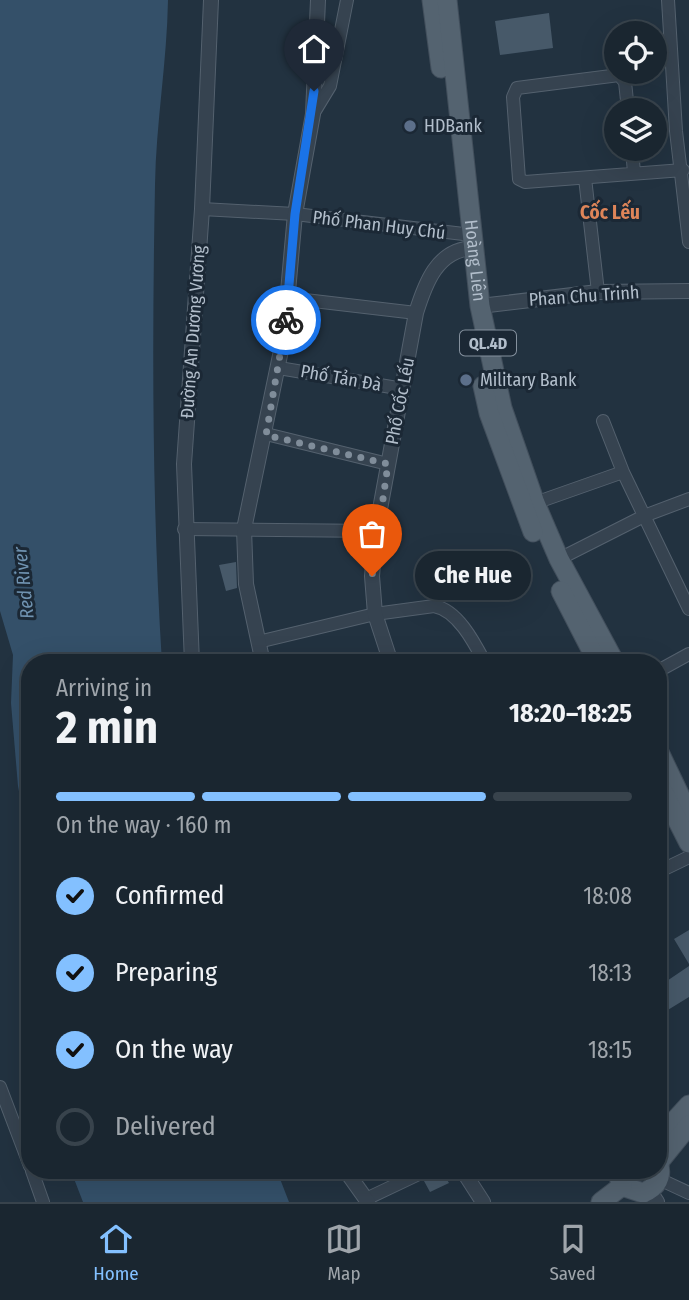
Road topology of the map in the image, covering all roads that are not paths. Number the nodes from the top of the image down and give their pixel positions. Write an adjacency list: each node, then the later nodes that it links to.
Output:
1 (211, 0): 13 (street, Đường An Dương Vương)
2 (318, 0): 7 (street)
3 (347, 0): 7 (street)
4 (668, 0): 8 (street)
5 (439, 1): 15 (main road, Hoàng Liên / QL.4D)
6 (627, 98): 12 (street)
7 (313, 114): 14 (street)
8 (683, 131): 11 (street)
9 (633, 161): 10 (street)
10 (634, 173): 11 (street); 12 (street)
11 (685, 176): 16 (street)
12 (585, 178): 18 (street)
13 (202, 209): 14 (street, Phố Phan Huy Chú); 32 (street, Đường An Dương Vương)
14 (295, 214): 15 (street, Phố Phan Huy Chú); 19 (street)
15 (467, 242): 20 (main road, Hoàng Liên / QL.4D); 21 (street, Phố Cốc Lếu)
16 (689, 242)
17 (689, 291): 18 (street, Phan Chu Trinh)
18 (598, 292): 20 (street, Phan Chu Trinh)
19 (288, 298): 21 (street); 22 (street)
20 (473, 307): 29 (main road, Hoàng Liên / QL.4D); 34 (main road, Hoàng Liên / QL.4D)
21 (416, 313): 23 (street, Phố Cốc Lếu)
22 (279, 368): 23 (street, Phố Tản Đà); 25 (street)
23 (404, 389): 26 (street, Phố Cốc Lếu)
24 (603, 421): 27 (street)
25 (266, 435): 26 (street); 31 (street)
26 (388, 464): 33 (street, Phố Cốc Lếu)
27 (623, 472): 29 (street); 30 (street)
28 (689, 499): 30 (street)
29 (535, 503): 34 (main road, Hoàng Liên / QL.4D)
30 (644, 516): 34 (street); 35 (street)
31 (244, 528): 32 (street); 33 (street); 37 (street)
32 (184, 529): 38 (street, Đường An Dương Vương)
33 (376, 531): 36 (street, Phố Cốc Lếu)
34 (553, 561): 42 (main road, Hoàng Liên / QL.4D); 43 (main road, Hoàng Liên / QL.4D)
35 (689, 609)
36 (375, 614): 37 (street); 40 (street, Phố Cốc Lếu); 41 (street)
37 (258, 642): 39 (street)
38 (191, 654)
39 (261, 654)
40 (388, 654)
41 (479, 654)
42 (594, 654)
43 (610, 654)
44 (689, 654): 45 (street)
45 (667, 666)
46 (667, 769): 48 (main road)
47 (667, 800): 49 (main road)
48 (689, 815)
49 (689, 843)
50 (689, 857): 51 (street)
51 (667, 868)
52 (0, 1087): 56 (street)
53 (689, 1105): 55 (main road)
54 (689, 1125): 57 (main road)
55 (667, 1129)
56 (21, 1142)
57 (667, 1161)
58 (35, 1179): 66 (street)
59 (352, 1179): 65 (street)
60 (410, 1179): 65 (street)
61 (468, 1179): 67 (street)
62 (619, 1179): 63 (main road); 68 (main road)
63 (656, 1179): 64 (street)
64 (689, 1193)
65 (367, 1201)
66 (43, 1202)
67 (483, 1202)
68 (601, 1202)

